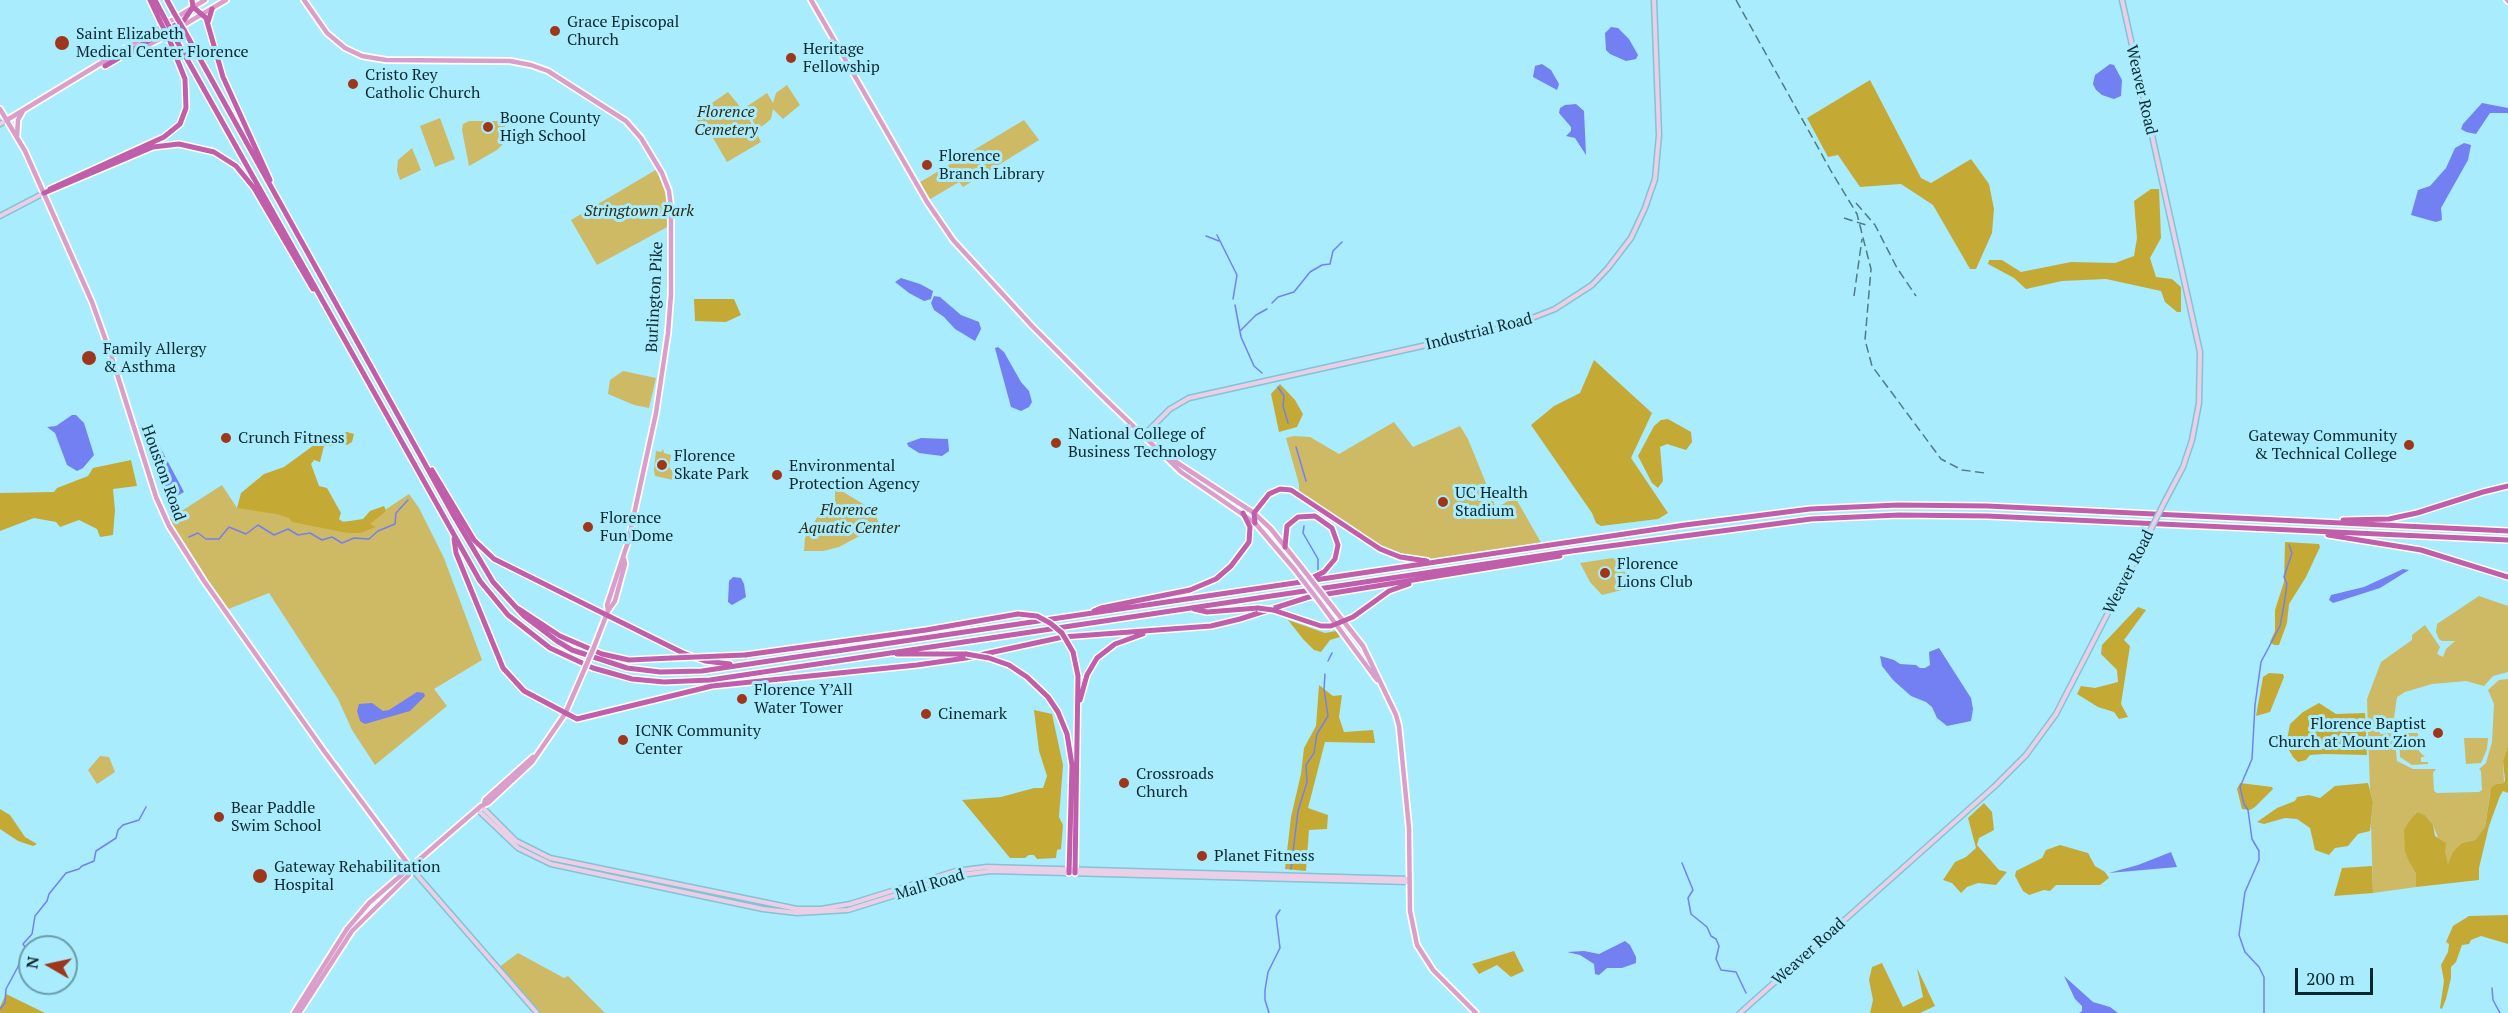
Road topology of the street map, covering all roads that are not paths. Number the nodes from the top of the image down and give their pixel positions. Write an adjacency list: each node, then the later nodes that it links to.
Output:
1 (150, 0): 14 (highway)
2 (155, 0): 14 (highway)
3 (167, 0): 25 (highway, bridge)
4 (192, 0): 11 (highway)
5 (205, 0): 11 (main road)
6 (225, 0): 12 (main road)
7 (304, 0): 48 (main road, Burlington Pike)
8 (811, 0): 28 (main road)
9 (1654, 0): 28 (main road, Industrial Road)
10 (2122, 0): 66 (main road, Weaver Road, bridge)
11 (193, 8): 13 (highway); 17 (highway); 18 (main road)
12 (212, 9): 13 (main road); 15 (highway)
13 (203, 14): 15 (highway); 17 (main road)
14 (163, 20): 16 (highway, bridge)
15 (208, 24): 25 (highway)
16 (171, 37): 24 (highway); 27 (highway)
17 (105, 66): 18 (main road)
18 (95, 69): 20 (main road)
19 (0, 109): 21 (main road, Houston Road)
20 (23, 111): 21 (main road); 23 (main road)
21 (8, 120): 22 (main road); 23 (main road, Houston Road)
22 (0, 124)
23 (17, 136): 24 (main road, Houston Road)
24 (44, 193): 26 (main road); 27 (highway); 59 (main road, Houston Road)
25 (274, 193): 30 (highway)
26 (0, 216)
27 (323, 301): 38 (highway)
28 (1144, 435): 29 (main road)
29 (1167, 457): 32 (main road); 33 (main road)
30 (421, 459): 46 (highway); 48 (highway)
31 (2508, 486): 34 (highway)
32 (1243, 513): 35 (main road); 49 (highway)
33 (1254, 513): 35 (highway); 40 (main road); 42 (highway)
34 (2288, 520): 36 (highway); 42 (highway)
35 (1255, 523): 51 (main road, bridge)
36 (2508, 531)
37 (2321, 532): 39 (highway); 41 (highway); 44 (highway)
38 (453, 534): 53 (highway); 57 (highway)
39 (2508, 540)
40 (1285, 547): 45 (highway); 50 (main road, bridge)
41 (1572, 551): 43 (highway); 47 (highway)
42 (1440, 561): 45 (highway)
43 (1437, 577): 50 (highway); 52 (highway)
44 (2508, 577)
45 (1304, 581): 49 (highway)
46 (513, 606): 54 (highway); 56 (highway, bridge)
47 (1190, 608): 51 (highway, bridge); 53 (highway)
48 (607, 613): 54 (highway); 57 (main road, Burlington Pike, bridge)
49 (1089, 614): 54 (highway)
50 (1345, 621): 51 (highway); 55 (main road)
51 (1338, 625): 55 (main road)
52 (1184, 628): 56 (highway); 57 (highway)
53 (890, 652): 60 (highway, bridge)
54 (737, 666)
55 (1378, 680): 61 (main road)
56 (1077, 710): 60 (highway)
57 (565, 714): 58 (main road, Burlington Pike)
58 (481, 806): 59 (main road, Burlington Pike); 60 (main road, Mall Road)
59 (410, 869): 62 (main road, Burlington Pike); 63 (main road, Burlington Pike); 64 (main road)
60 (1072, 870): 61 (main road, Mall Road)
61 (1409, 881): 65 (main road)
62 (294, 1013)
63 (300, 1013)
64 (537, 1013)
65 (1476, 1013)
66 (1740, 1013)

